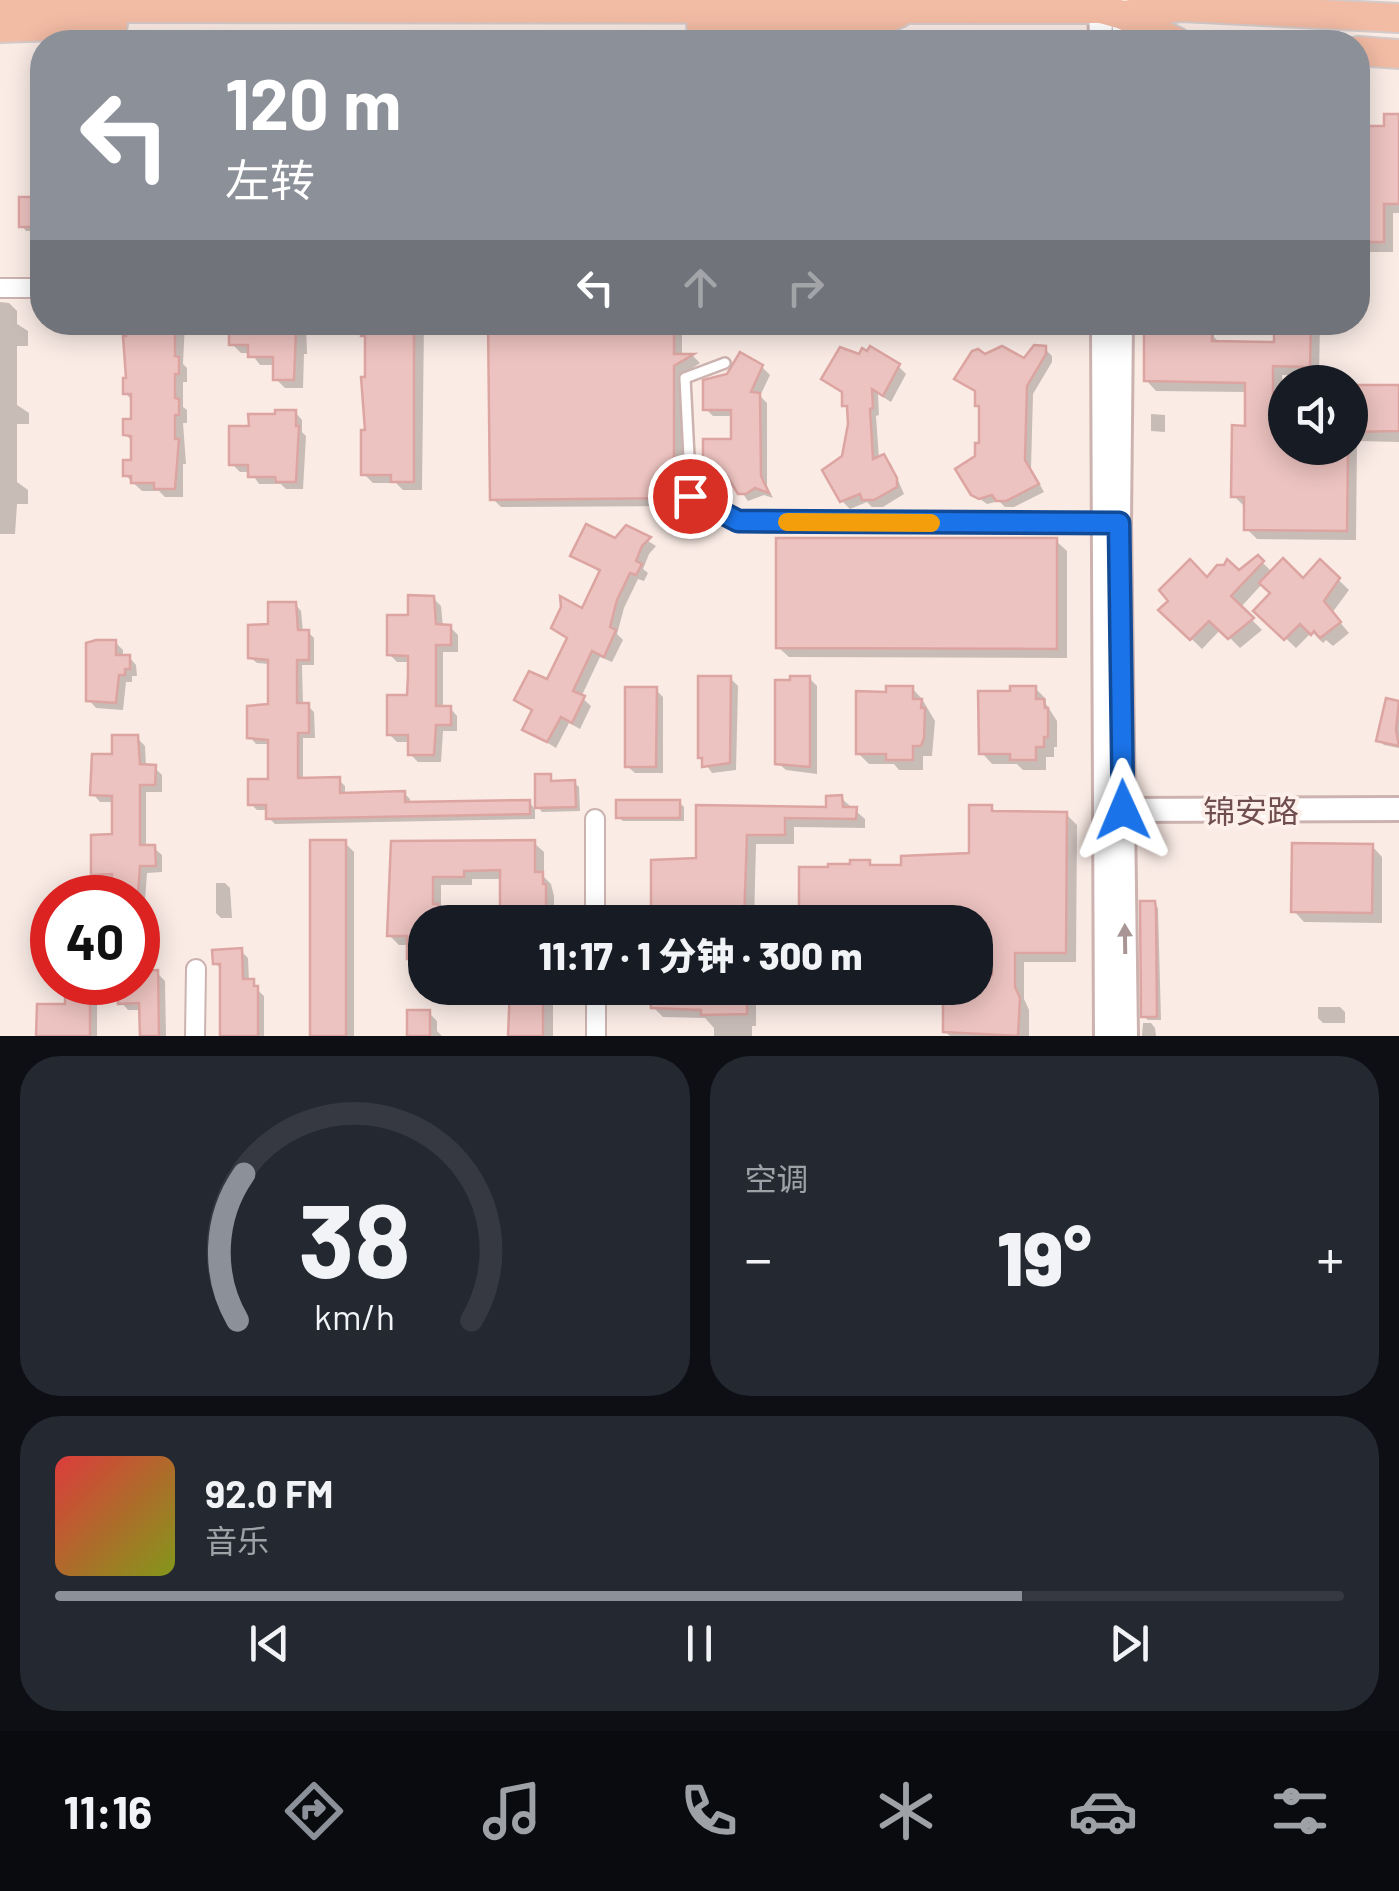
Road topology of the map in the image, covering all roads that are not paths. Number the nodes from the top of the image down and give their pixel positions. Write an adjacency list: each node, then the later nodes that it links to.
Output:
1 (0, 2): 2 (main road)
2 (163, 7): 3 (main road); 6 (main road)
3 (910, 8): 4 (main road); 9 (main road)
4 (1114, 13): 5 (main road); 10 (main road)
5 (1399, 18)
6 (84, 25): 7 (main road); 8 (main road)
7 (0, 28)
8 (766, 30)
9 (868, 30)
10 (1151, 30)
11 (1370, 52): 12 (main road)
12 (1399, 54)
13 (0, 288): 14 (street)
14 (30, 288)
15 (1104, 335): 18 (street)
16 (1120, 335): 18 (street)
17 (725, 363): 18 (lane)
18 (1112, 524): 20 (street)
19 (1399, 809): 20 (street, 锦安路)
20 (1113, 810): 27 (street); 28 (street, one-way to 20)
21 (595, 819): 22 (street)
22 (596, 905)
23 (196, 969): 25 (street)
24 (596, 1005): 26 (street)
25 (195, 1036)
26 (596, 1036)
27 (1106, 1036)
28 (1126, 1036)

